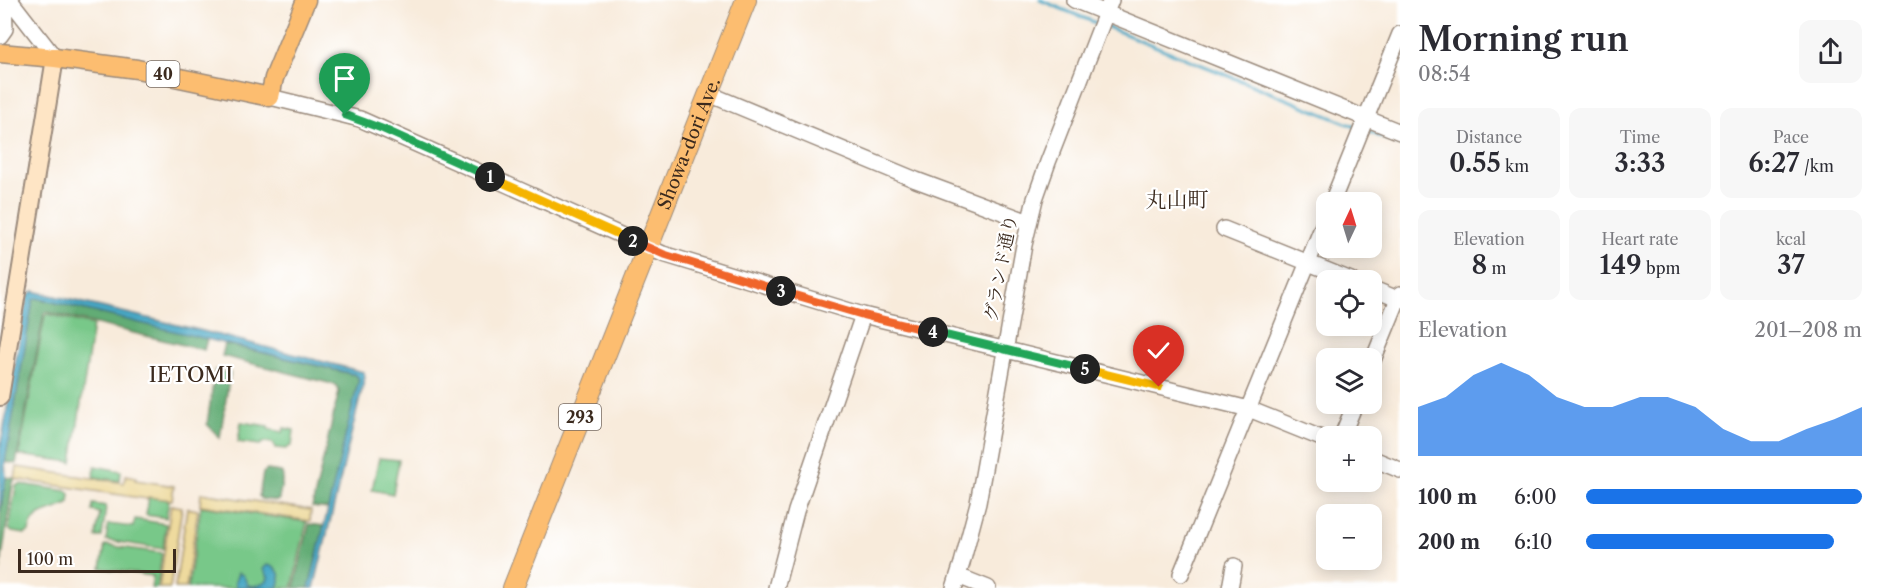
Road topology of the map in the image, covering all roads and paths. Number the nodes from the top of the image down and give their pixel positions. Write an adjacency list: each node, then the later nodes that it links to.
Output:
1 (4, 0): 8 (street)
2 (10, 0): 10 (street)
3 (306, 0): 12 (main road)
4 (746, 0): 11 (highway, Showa-dori Ave. / 293)
5 (1074, 0): 6 (street)
6 (1109, 7): 13 (street); 16 (street, グランド通り)
7 (1400, 34): 13 (street)
8 (0, 36)
9 (0, 53): 10 (main road, 40)
10 (55, 58): 12 (main road, 40); 27 (main road)
11 (708, 94): 16 (street); 19 (highway, Showa-dori Ave. / 293)
12 (270, 97): 19 (street)
13 (1366, 119): 14 (street); 15 (street)
14 (1400, 132)
15 (1336, 192)
16 (1029, 222): 26 (street, グランド通り)
17 (1224, 229): 20 (street)
18 (1316, 243): 20 (street)
19 (647, 247): 24 (street); 35 (highway, Showa-dori Ave. / 293)
20 (1308, 263): 21 (street); 28 (street)
21 (1326, 270)
22 (1382, 292): 23 (street)
23 (1399, 298): 25 (street)
24 (863, 315): 26 (street); 36 (street)
25 (1378, 348)
26 (1004, 350): 28 (street); 34 (street, グランド通り)
27 (0, 397)
28 (1249, 409): 29 (street); 33 (street)
29 (1316, 436)
30 (1382, 463): 31 (street)
31 (1400, 470)
32 (1234, 566): 38 (street)
33 (1182, 574)
34 (956, 582): 37 (street)
35 (513, 588)
36 (776, 588)
37 (988, 588)
38 (1230, 588)

